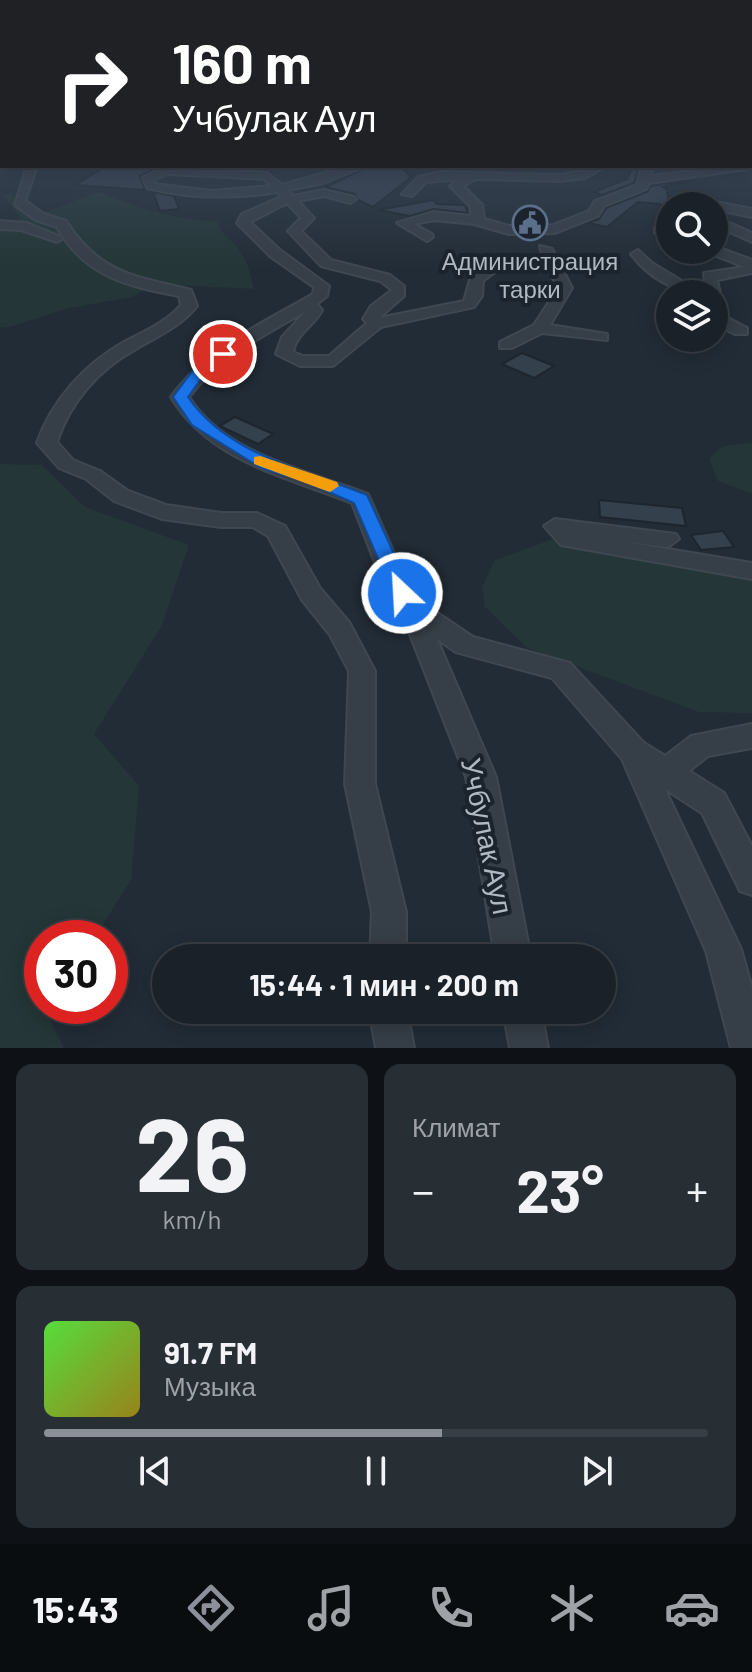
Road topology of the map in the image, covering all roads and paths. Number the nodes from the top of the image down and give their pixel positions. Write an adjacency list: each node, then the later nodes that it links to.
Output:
1 (30, 172): 24 (street)
2 (163, 172): 11 (street)
3 (218, 172): 11 (street)
4 (343, 172): 11 (street)
5 (418, 172): 9 (street)
6 (589, 172): 9 (street)
7 (646, 172): 10 (street)
8 (713, 172): 10 (street)
9 (474, 175): 17 (street)
10 (644, 183): 12 (street); 20 (street)
11 (278, 187): 13 (street)
12 (661, 192)
13 (289, 198): 14 (street); 33 (street); 34 (street)
14 (350, 199)
15 (728, 208): 16 (street)
16 (752, 213)
17 (478, 220): 20 (street); 22 (street)
18 (0, 225): 24 (street)
19 (728, 227): 23 (street)
20 (537, 230): 27 (street)
21 (728, 234): 23 (street)
22 (427, 237)
23 (751, 238)
24 (74, 245): 49 (street)
25 (638, 254): 30 (street)
26 (728, 256): 28 (street)
27 (551, 263): 34 (street); 36 (street)
28 (752, 267): 29 (street)
29 (726, 276): 31 (street); 32 (street)
30 (672, 280)
31 (710, 280)
32 (752, 287)
33 (307, 302): 40 (street); 44 (street, Учбулак Аул)
34 (376, 323): 40 (street)
35 (728, 324): 37 (street)
36 (540, 328): 38 (street); 39 (street)
37 (741, 331)
38 (601, 337)
39 (506, 345)
40 (284, 354): 41 (street)
41 (294, 373)
42 (668, 539): 43 (street)
43 (752, 571)
44 (412, 608): 46 (street); 50 (street, Учбулак Аул)
45 (752, 736): 47 (street)
46 (633, 751): 47 (street); 55 (street)
47 (666, 772): 48 (street)
48 (752, 879)
49 (388, 944)
50 (511, 944)
51 (391, 1024): 53 (street)
52 (525, 1024): 54 (street)
53 (395, 1048)
54 (529, 1048)
55 (750, 1048)

